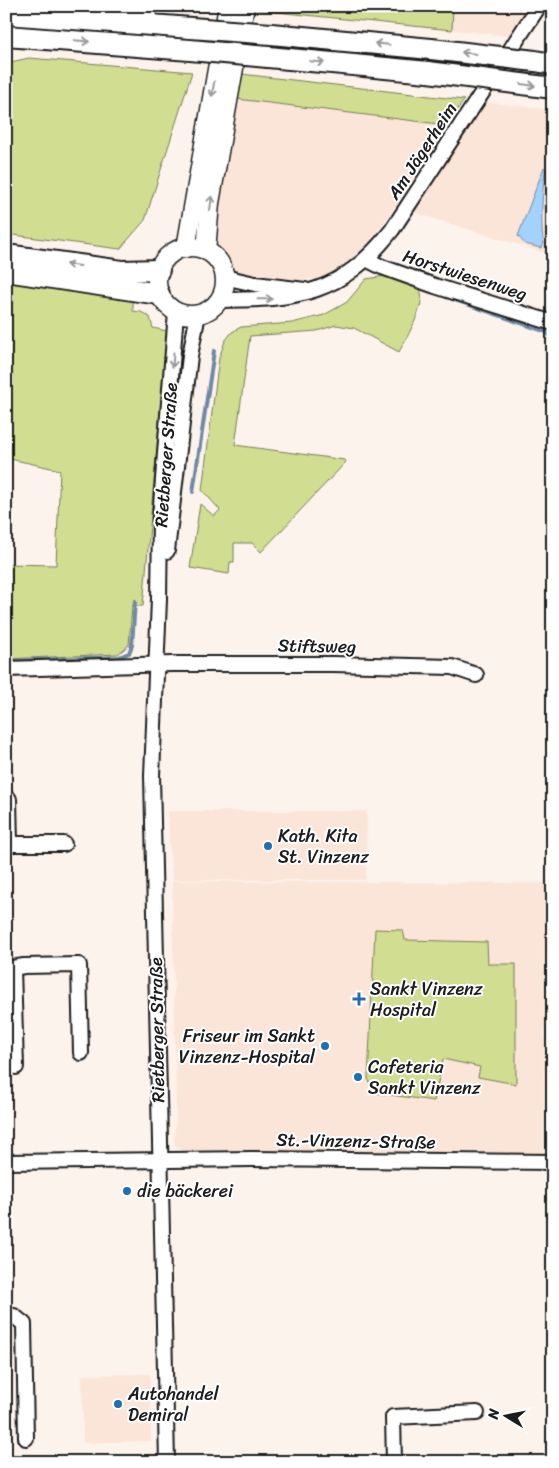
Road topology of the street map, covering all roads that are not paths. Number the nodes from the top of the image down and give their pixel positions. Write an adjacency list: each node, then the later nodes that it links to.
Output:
1 (115, 6): 6 (highway)
2 (228, 6): 12 (main road, one-way to 12)
3 (245, 6): 13 (main road, one-way to 3)
4 (539, 6): 15 (street, Am Jägerheim)
5 (6, 14): 6 (highway)
6 (183, 27): 10 (highway, one-way to 6, bridge)
7 (6, 36): 8 (highway)
8 (33, 37): 9 (highway); 11 (highway, one-way to 11, bridge)
9 (6, 45)
10 (553, 64)
11 (553, 88)
12 (186, 248): 13 (main road); 16 (main road)
13 (206, 251): 18 (main road)
14 (6, 256): 16 (highway, one-way to 14)
15 (366, 259): 19 (street, Am Jägerheim); 24 (street, Horstwiesenweg)
16 (159, 270): 20 (main road)
17 (6, 271): 20 (highway)
18 (224, 277): 19 (street, Am Jägerheim); 21 (main road)
19 (311, 291): 21 (street, Am Jägerheim, one-way to 19)
20 (159, 294): 22 (main road)
21 (219, 300): 23 (main road)
22 (176, 312): 23 (main road); 25 (street, Rietberger Straße, one-way to 25)
23 (198, 314): 25 (street, Rietberger Straße)
24 (553, 323)
25 (159, 599): 26 (street, Rietberger Straße)
26 (156, 664): 27 (street, Stiftsweg); 28 (street, Stiftsweg); 35 (street, Rietberger Straße)
27 (6, 670)
28 (476, 675)
29 (9, 800): 30 (street)
30 (8, 844): 31 (street)
31 (64, 844)
32 (10, 969): 33 (street); 34 (street)
33 (81, 1053)
34 (16, 1067)
35 (159, 1159): 36 (street, St.-Vinzenz-Straße); 37 (street, St.-Vinzenz-Straße); 41 (street, Rietberger Straße)
36 (6, 1162)
37 (553, 1162)
38 (6, 1316): 40 (street)
39 (477, 1413): 42 (street)
40 (26, 1438)
41 (167, 1462)
42 (394, 1462)

